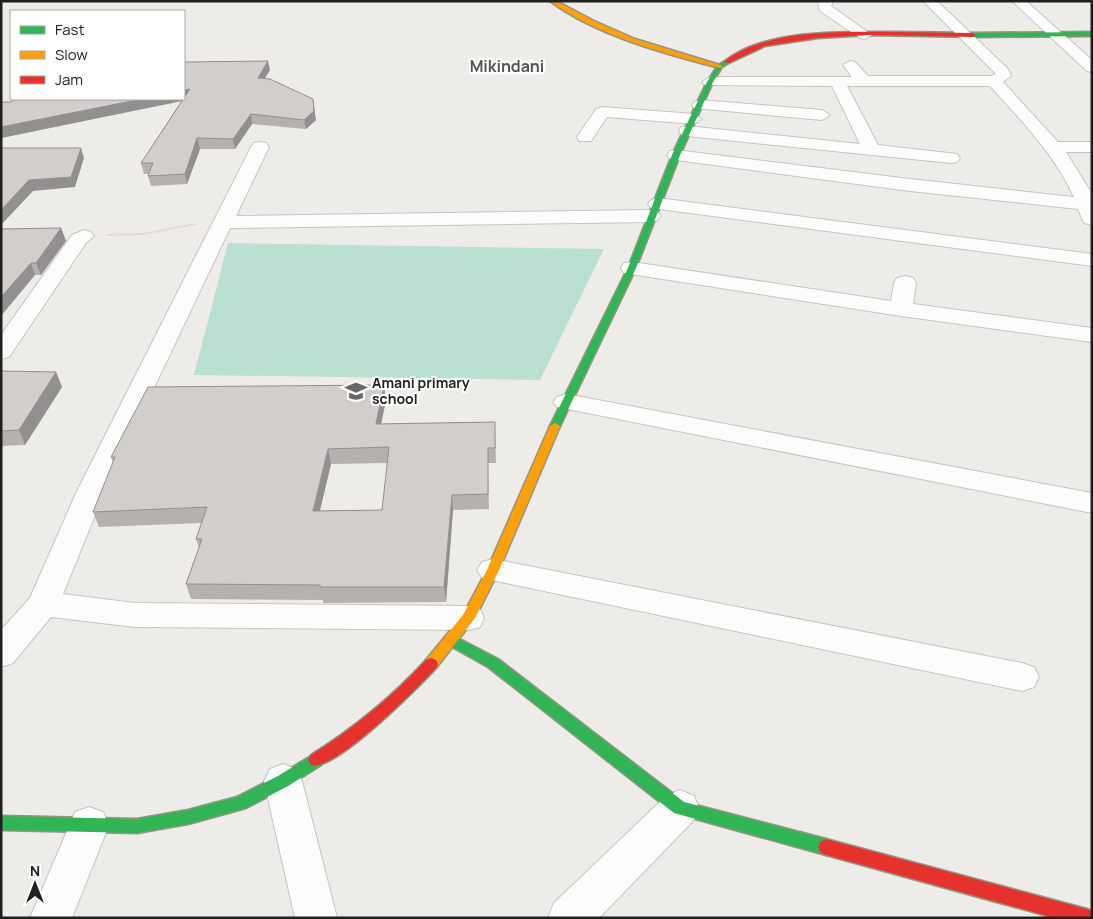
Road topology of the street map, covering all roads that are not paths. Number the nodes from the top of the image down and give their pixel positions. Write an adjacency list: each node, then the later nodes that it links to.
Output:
1 (552, 1): 10 (street)
2 (827, 1): 8 (street)
3 (929, 1): 5 (street)
4 (1018, 1): 6 (street)
5 (962, 34): 6 (street); 8 (street); 13 (street)
6 (1054, 34): 7 (street); 11 (street)
7 (1092, 34)
8 (865, 35): 10 (street)
9 (850, 65): 12 (street)
10 (720, 66): 14 (street)
11 (1092, 68)
12 (864, 81): 13 (street); 15 (street)
13 (994, 81): 20 (street)
14 (710, 82): 15 (street); 17 (street)
15 (837, 82): 22 (street)
16 (822, 115): 17 (street)
17 (694, 118): 18 (street); 22 (street); 23 (street)
18 (585, 137)
19 (260, 147): 27 (street)
20 (1054, 147): 21 (street); 26 (street)
21 (1092, 147)
22 (871, 148): 24 (street)
23 (676, 155): 25 (street); 26 (street)
24 (951, 158)
25 (655, 210): 27 (street); 29 (street); 30 (street)
26 (1090, 212)
27 (223, 222): 38 (street)
28 (84, 236): 34 (street)
29 (1092, 260)
30 (632, 268): 32 (street); 35 (street)
31 (905, 283): 32 (street)
32 (901, 309): 33 (street)
33 (1092, 335)
34 (1, 352)
35 (566, 402): 36 (street); 37 (street)
36 (1092, 503)
37 (493, 570): 39 (street); 41 (street)
38 (43, 604): 39 (street); 40 (street)
39 (460, 629): 42 (street); 43 (street)
40 (1, 654)
41 (1022, 677)
42 (284, 782): 45 (street); 47 (street)
43 (680, 808): 48 (street); 49 (street)
44 (1, 823): 45 (street)
45 (89, 825): 46 (street)
46 (51, 918)
47 (316, 918)
48 (569, 918)
49 (1087, 918)

